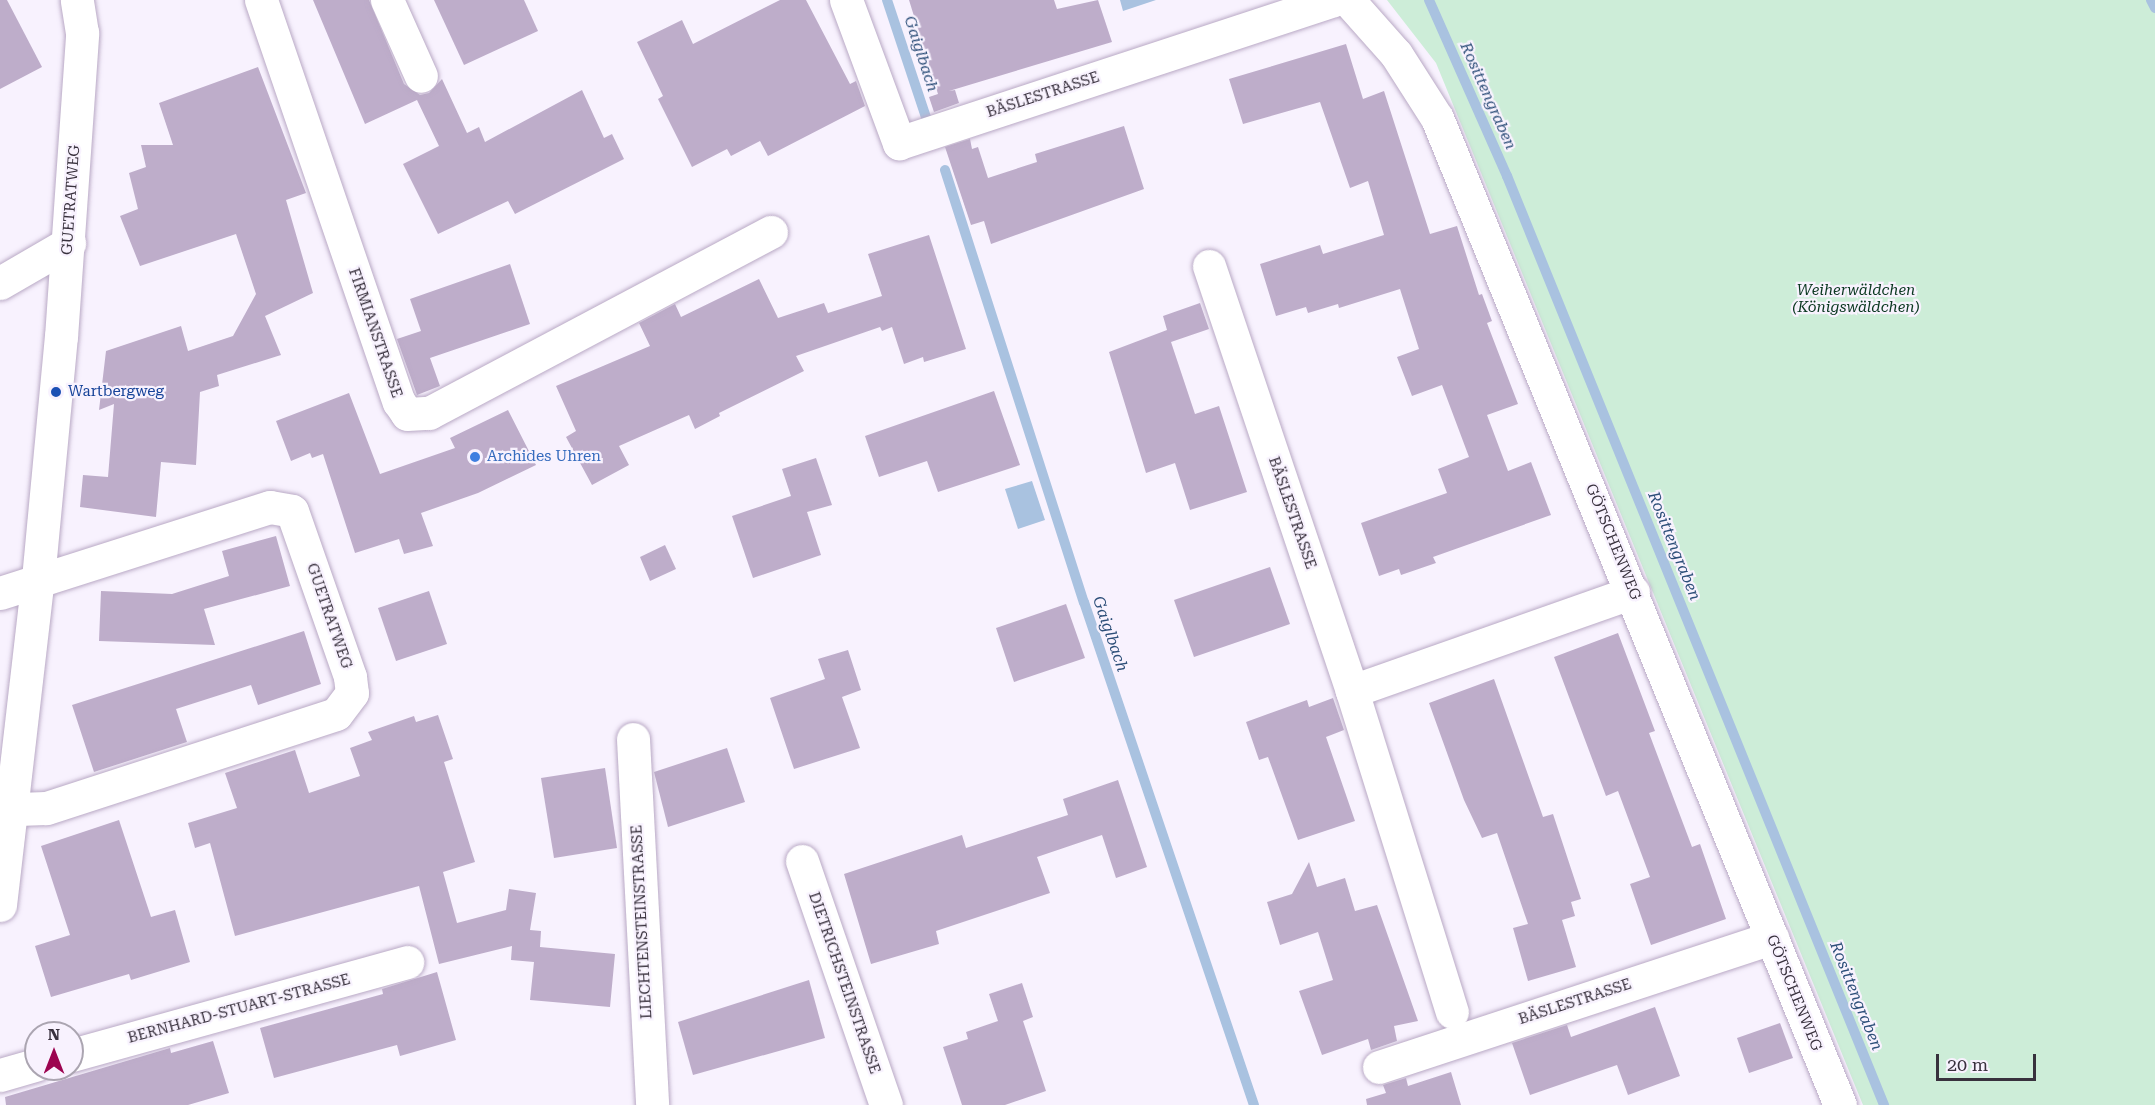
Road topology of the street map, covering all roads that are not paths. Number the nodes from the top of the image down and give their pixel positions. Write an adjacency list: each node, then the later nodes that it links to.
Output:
1 (77, 0): 9 (street, GUETRATWEG)
2 (261, 0): 8 (street, FIRMIANSTRASSE)
3 (387, 0): 7 (street)
4 (846, 0): 5 (street, BÄSLESTRASSE)
5 (1333, 0)
6 (1348, 0): 13 (street, GÖTSCHENWEG)
7 (421, 76)
8 (771, 232)
9 (69, 243): 11 (street); 12 (street, GUETRATWEG)
10 (1209, 266): 15 (street, BÄSLESTRASSE)
11 (0, 284)
12 (38, 579): 14 (street); 17 (street, GUETRATWEG); 18 (street, GUETRATWEG)
13 (1633, 592): 15 (street); 21 (street, GÖTSCHENWEG)
14 (0, 593)
15 (1352, 691): 23 (street, BÄSLESTRASSE)
16 (633, 739): 28 (street, LIECHTENSTEINSTRASSE)
17 (8, 758): 18 (street, GUETRATWEG)
18 (10, 809): 20 (street, GUETRATWEG)
19 (802, 861): 29 (street, DIETRICHSTEINSTRASSE)
20 (0, 905)
21 (1772, 938): 25 (street, BÄSLESTRASSE); 30 (street, GÖTSCHENWEG)
22 (407, 962): 24 (street, BERNHARD-STUART-STRASSE)
23 (1452, 1012)
24 (84, 1052)
25 (1379, 1067)
26 (24, 1068): 27 (street)
27 (0, 1075)
28 (652, 1105)
29 (886, 1105)
30 (1840, 1105)

